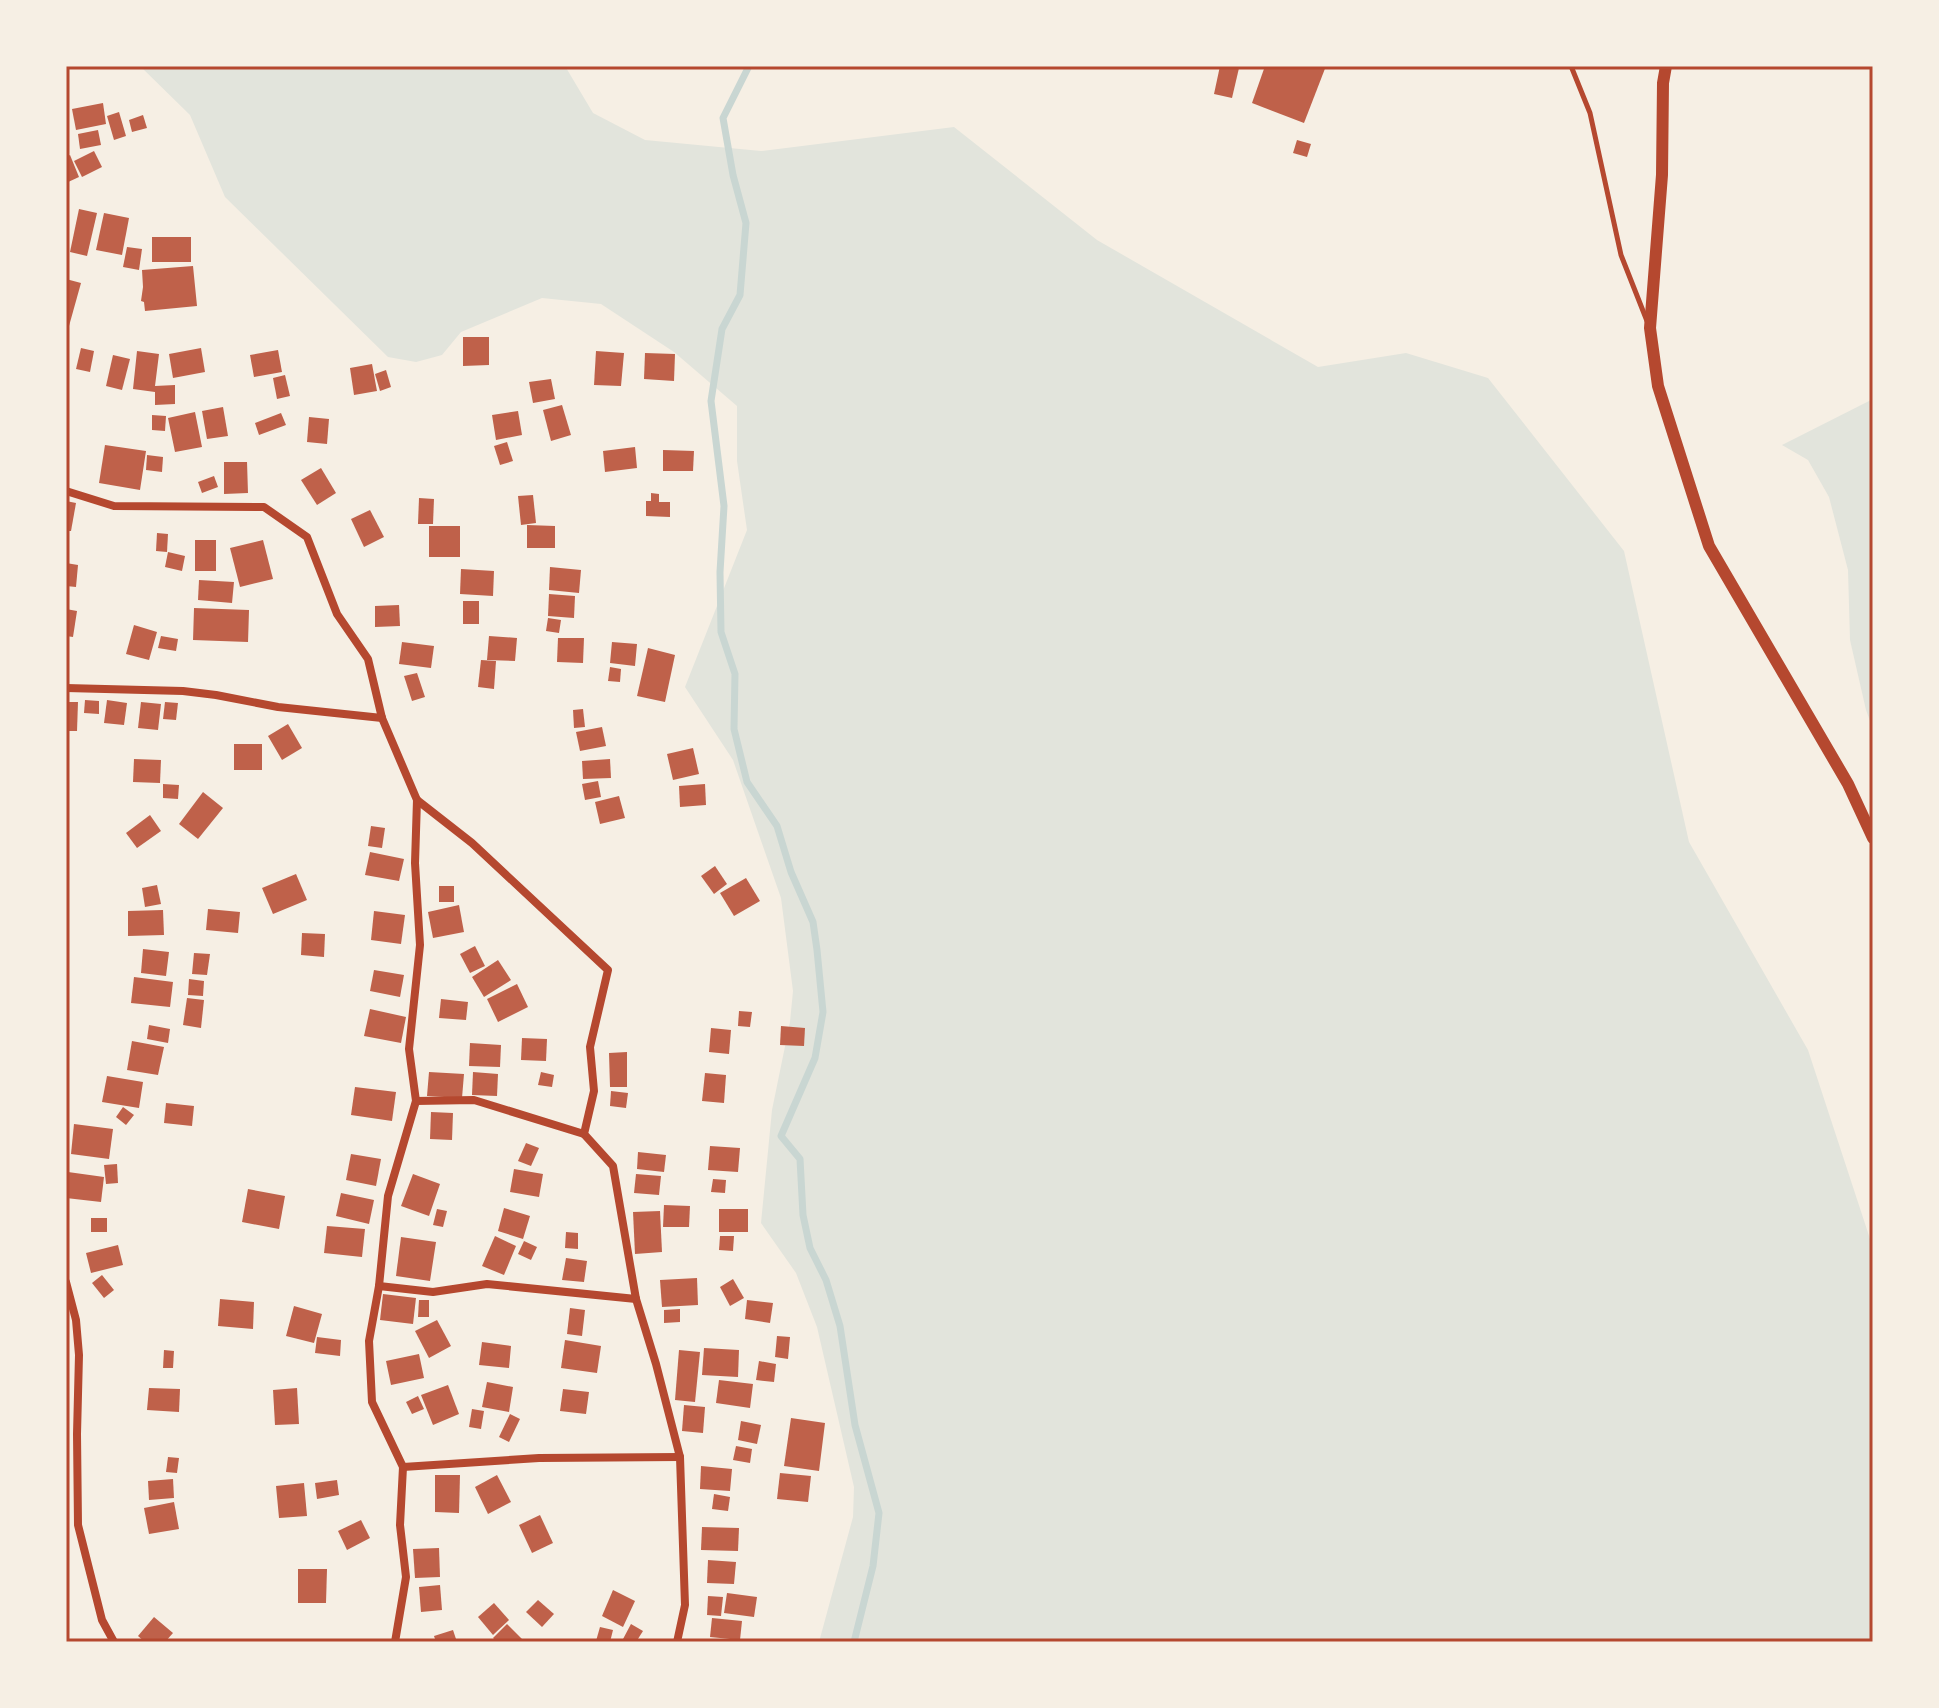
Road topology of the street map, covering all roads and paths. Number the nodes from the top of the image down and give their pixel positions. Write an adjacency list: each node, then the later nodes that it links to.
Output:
1 (1571, 66): 3 (lane)
2 (1666, 66): 3 (street)
3 (1650, 328): 8 (street)
4 (66, 491): 6 (street)
5 (66, 688): 6 (street)
6 (382, 718): 7 (street)
7 (417, 800): 9 (street); 10 (street)
8 (1873, 838)
9 (416, 1101): 10 (street); 12 (street)
10 (584, 1134): 13 (street)
11 (66, 1282): 16 (street)
12 (379, 1286): 13 (street); 15 (street)
13 (636, 1299): 14 (street)
14 (680, 1457): 15 (street); 18 (street)
15 (403, 1467): 17 (street)
16 (114, 1642)
17 (395, 1642)
18 (677, 1642)

